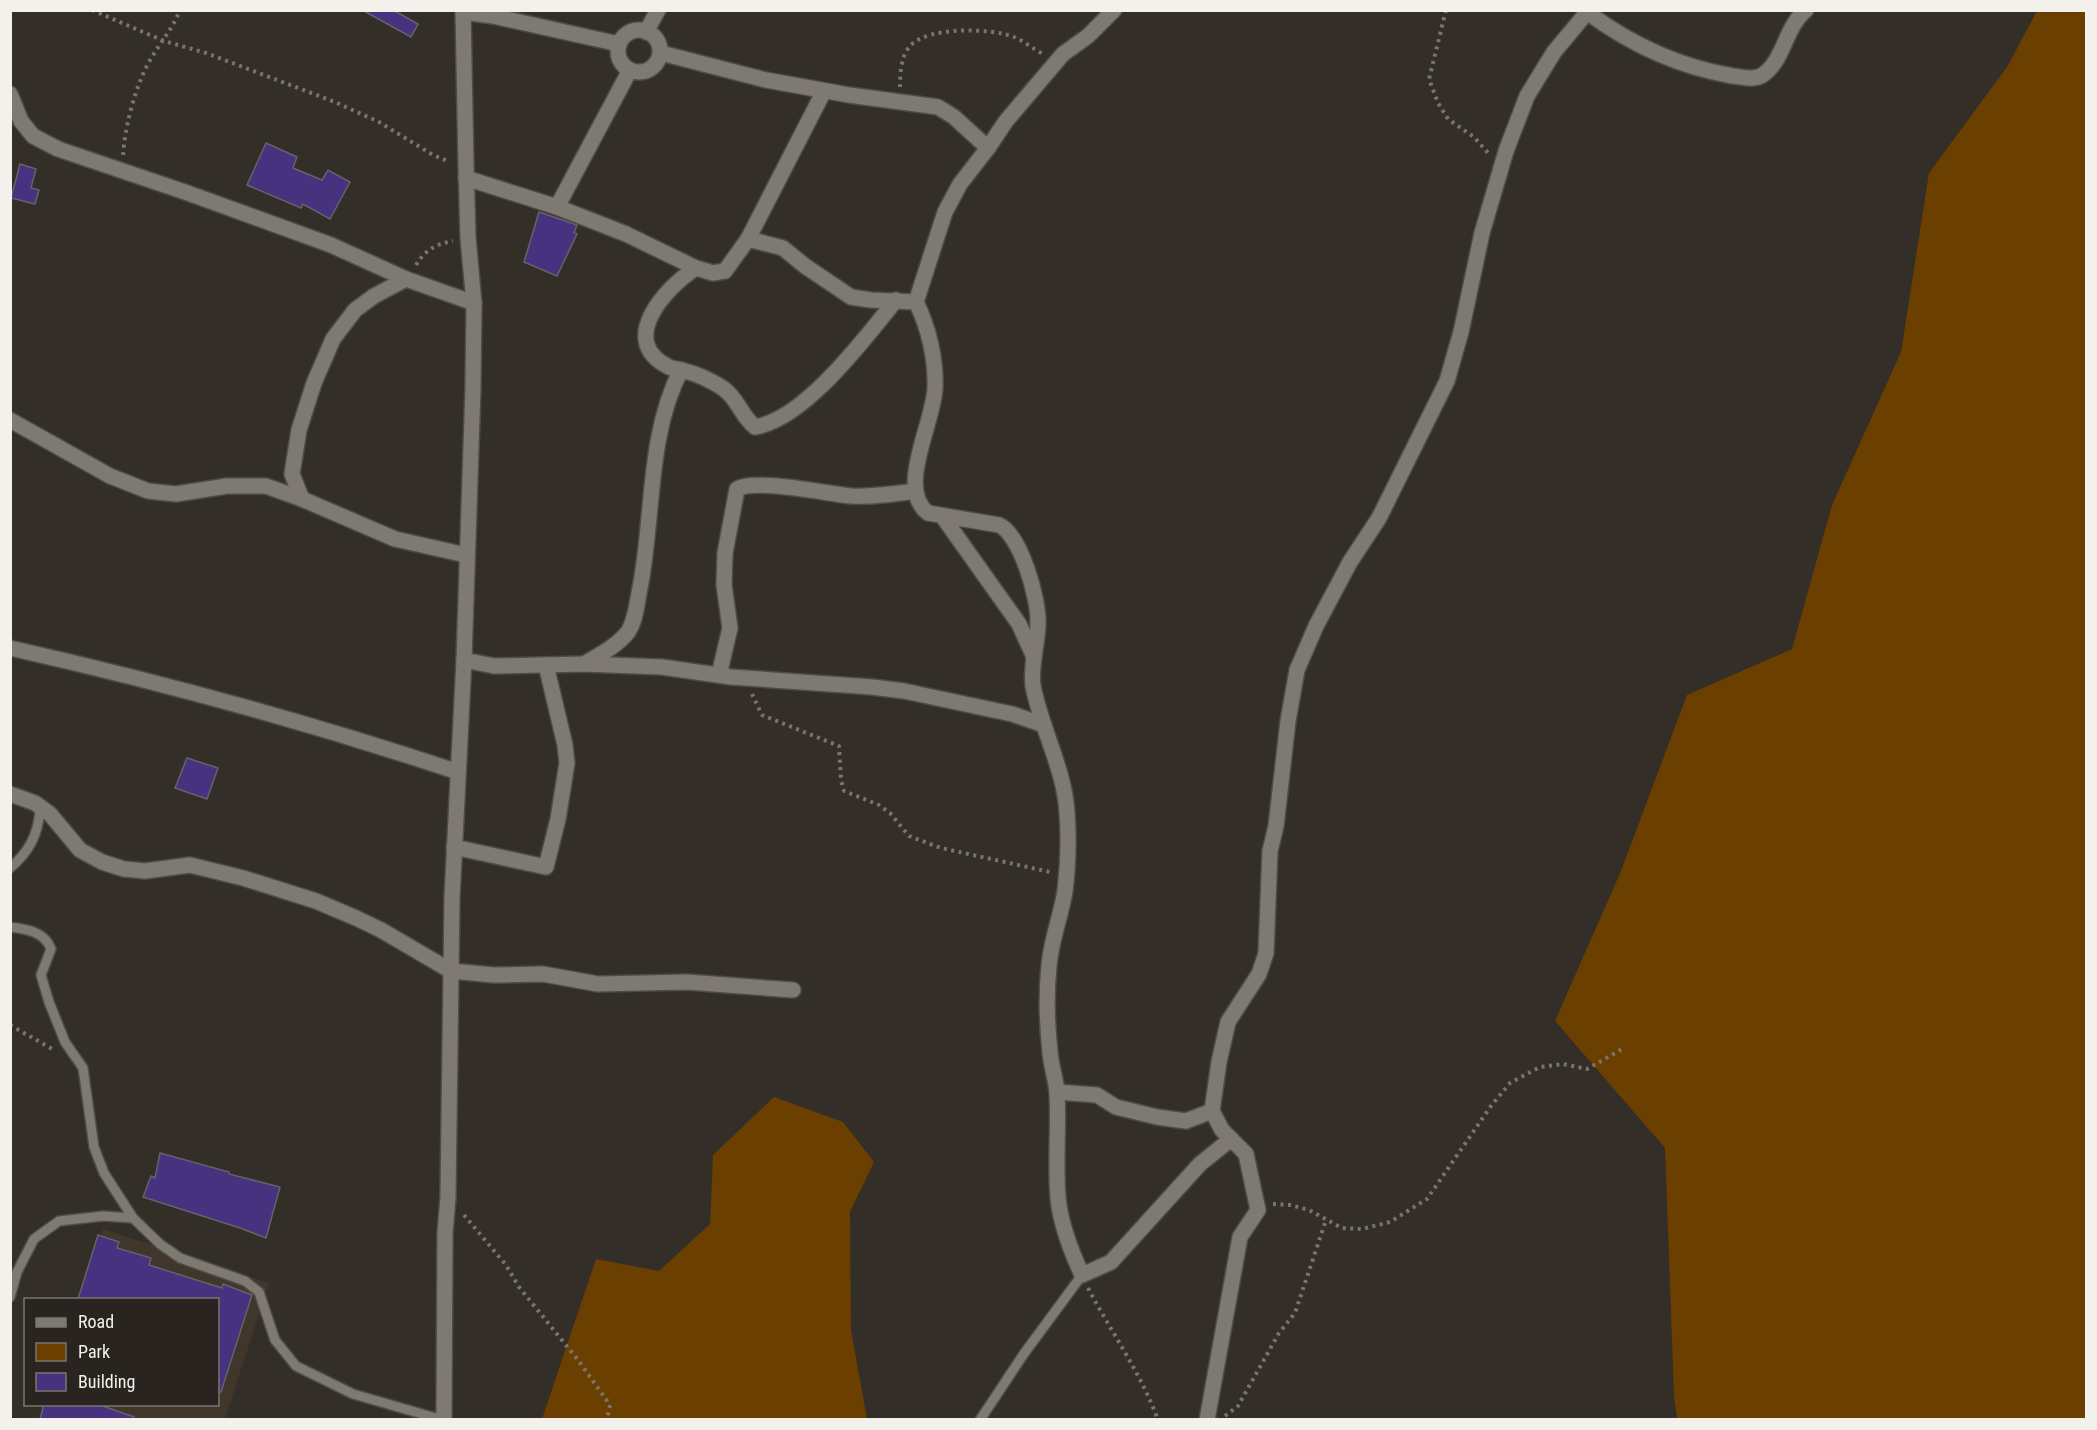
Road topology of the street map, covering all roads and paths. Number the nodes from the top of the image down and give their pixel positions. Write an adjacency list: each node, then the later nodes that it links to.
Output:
1 (92, 10): 10 (path)
2 (180, 10): 10 (path)
3 (658, 10): 9 (street)
4 (1114, 10): 13 (street)
5 (1446, 10): 19 (path)
6 (1806, 10): 8 (street)
7 (463, 11): 11 (street); 21 (street)
8 (1588, 11): 19 (street)
9 (646, 32): 11 (street); 12 (street)
10 (164, 41): 20 (path); 21 (path)
11 (619, 44): 14 (street)
12 (661, 52): 14 (street); 15 (street)
13 (1056, 62): 17 (path); 18 (street)
14 (630, 70): 22 (street)
15 (824, 91): 17 (street); 24 (street)
16 (10, 94): 20 (street)
17 (902, 102): 18 (street)
18 (988, 148): 28 (street)
19 (1501, 169): 56 (street)
20 (122, 172): 26 (street)
21 (466, 172): 22 (street); 23 (street)
22 (557, 207): 25 (street)
23 (468, 238): 26 (path); 29 (street)
24 (748, 240): 25 (street); 27 (street)
25 (696, 268): 30 (street)
26 (406, 279): 29 (street); 33 (street)
27 (896, 300): 28 (street); 30 (street)
28 (916, 302): 32 (street)
29 (474, 303): 35 (street)
30 (681, 370): 39 (street)
31 (13, 424): 33 (street)
32 (915, 491): 34 (street); 41 (street)
33 (302, 499): 35 (street)
34 (944, 517): 37 (street); 37 (street)
35 (466, 555): 38 (street)
36 (10, 648): 43 (street)
37 (1035, 657): 42 (street)
38 (464, 660): 40 (street); 43 (street)
39 (584, 664): 40 (street); 41 (street)
40 (546, 665): 46 (street)
41 (725, 676): 42 (street); 48 (path)
42 (1044, 726): 48 (street)
43 (458, 772): 46 (street)
44 (10, 794): 45 (street)
45 (35, 803): 47 (lane); 50 (street)
46 (454, 847): 50 (street)
47 (10, 868)
48 (1066, 875): 55 (street)
49 (10, 927): 60 (lane)
50 (451, 971): 51 (street); 58 (street)
51 (793, 990)
52 (10, 1025): 54 (path)
53 (1624, 1048): 61 (path)
54 (58, 1053)
55 (1057, 1092): 56 (street); 62 (street)
56 (1212, 1111): 57 (street)
57 (1231, 1139): 59 (street); 62 (street)
58 (448, 1197): 64 (street); 65 (path)
59 (1258, 1210): 61 (path); 68 (street)
60 (133, 1218): 63 (lane); 64 (lane)
61 (1326, 1220): 69 (path)
62 (1082, 1275): 66 (lane); 67 (path)
63 (10, 1297)
64 (444, 1419)
65 (608, 1419)
66 (980, 1419)
67 (1158, 1419)
68 (1207, 1419)
69 (1221, 1419)

